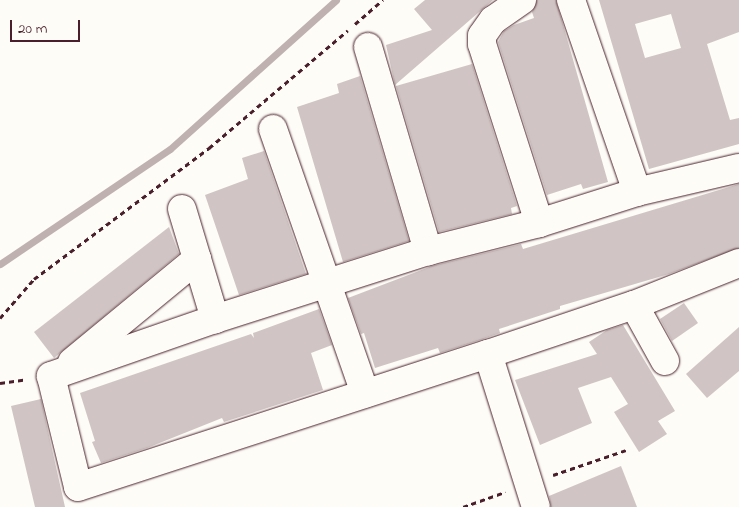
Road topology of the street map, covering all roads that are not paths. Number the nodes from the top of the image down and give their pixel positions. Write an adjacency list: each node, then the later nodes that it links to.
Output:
1 (522, 0): 8 (street)
2 (571, 0): 6 (street)
3 (368, 47): 9 (street)
4 (273, 129): 12 (street)
5 (739, 168): 6 (street)
6 (637, 192): 8 (street)
7 (182, 209): 10 (street)
8 (539, 223): 9 (street)
9 (428, 251): 12 (street)
10 (197, 258): 14 (street); 17 (street)
11 (739, 263): 13 (street)
12 (327, 284): 14 (street); 18 (street)
13 (634, 305): 15 (street); 16 (street)
14 (216, 320): 17 (street)
15 (488, 354): 18 (street); 19 (street)
16 (665, 361)
17 (59, 373): 20 (street)
18 (365, 393): 20 (street)
19 (532, 495)
20 (80, 497)

